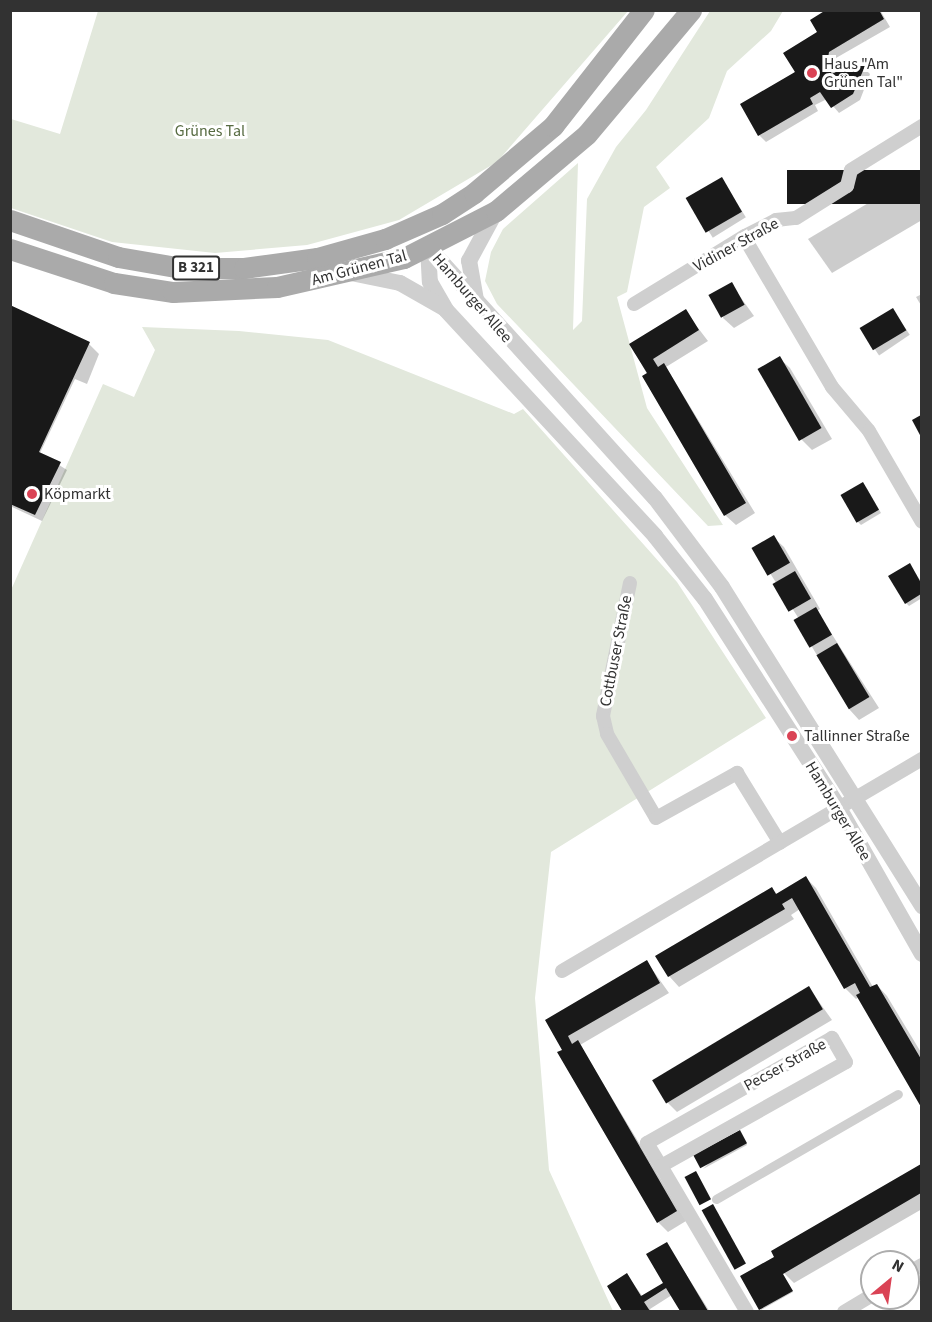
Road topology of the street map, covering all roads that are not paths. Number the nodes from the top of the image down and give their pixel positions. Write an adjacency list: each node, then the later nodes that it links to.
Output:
1 (644, 10): 5 (main road, Am Grünen Tal / B 321)
2 (691, 10): 4 (main road, Am Grünen Tal / B 321)
3 (921, 126): 7 (street, Vidiner Straße)
4 (496, 211): 9 (main road, Am Grünen Tal / B 321); 13 (street)
5 (442, 214): 8 (main road, Am Grünen Tal / B 321); 9 (main road)
6 (10, 220): 8 (main road, Am Grünen Tal / B 321)
7 (744, 237): 12 (street, Vidiner Straße); 15 (street)
8 (385, 239): 9 (main road)
9 (428, 247): 11 (main road, Am Grünen Tal / B 321); 13 (street, Hamburger Allee); 14 (street, Hamburger Allee)
10 (10, 249): 11 (main road, Am Grünen Tal / B 321)
11 (351, 273): 14 (street)
12 (634, 304)
13 (478, 306): 18 (street, Hamburger Allee)
14 (446, 310): 19 (street, Hamburger Allee)
15 (921, 522)
16 (630, 583): 20 (street, Cottbuser Straße)
17 (921, 759): 18 (street)
18 (857, 798): 19 (street); 21 (street, Hamburger Allee)
19 (839, 808): 20 (street); 22 (street, Hamburger Allee)
20 (780, 843): 23 (street)
21 (921, 906)
22 (921, 954)
23 (562, 972)
24 (898, 1094): 26 (street)
25 (661, 1166): 25 (street, Pecser Straße); 28 (street, Pecser Straße)
26 (716, 1199)
27 (860, 1302): 29 (street)
28 (747, 1311)
29 (844, 1311)

